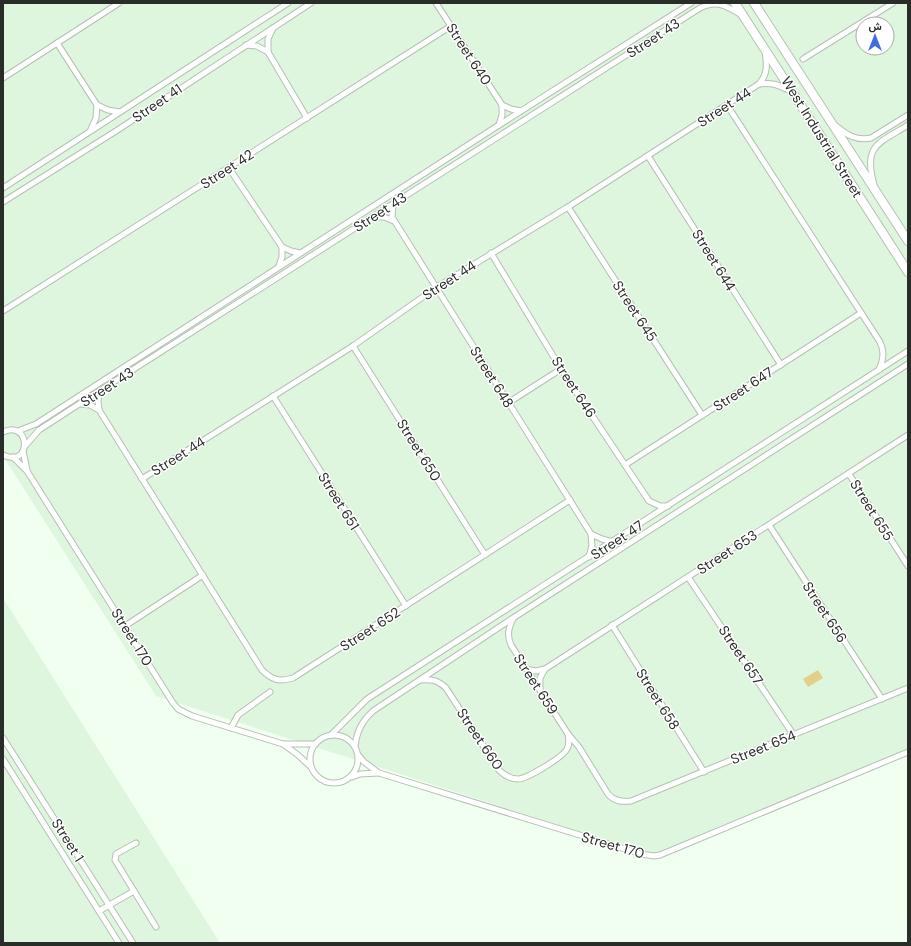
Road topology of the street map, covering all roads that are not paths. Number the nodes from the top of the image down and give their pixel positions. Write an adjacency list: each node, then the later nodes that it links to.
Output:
1 (119, 3): 12 (street)
2 (288, 3): 24 (street, Street 41)
3 (311, 3): 11 (street, Street 41)
4 (436, 3): 10 (street, Street 640)
5 (691, 3): 23 (street, Street 43)
6 (735, 3): 9 (main road, West Industrial Street)
7 (755, 3): 27 (main road, West Industrial Street)
8 (893, 3): 16 (street)
9 (743, 16): 14 (main road, West Industrial Street); 36 (street, Street 43)
10 (451, 26): 21 (street, Street 640); 26 (street, Street 42)
11 (273, 27): 13 (street, Street 41); 15 (street)
12 (57, 44): 17 (street); 20 (street)
13 (245, 45): 15 (street); 35 (street, Street 41)
14 (765, 48): 18 (street, Street 44); 19 (main road, West Industrial Street)
15 (268, 52): 26 (street)
16 (803, 59)
17 (3, 78)
18 (759, 84): 19 (street, Street 44); 22 (street, Street 44)
19 (794, 93): 45 (main road, West Industrial Street)
20 (97, 105): 24 (street); 30 (street)
21 (502, 105): 23 (street); 28 (street)
22 (726, 105): 31 (street, Street 44); 48 (street)
23 (521, 111): 28 (street, Street 43)
24 (119, 112): 30 (street, Street 41)
25 (908, 115): 27 (street)
26 (307, 118): 32 (street, Street 42)
27 (832, 123): 34 (main road, West Industrial Street)
28 (499, 125): 42 (street, Street 43)
29 (908, 125): 34 (street)
30 (90, 131): 33 (street, Street 41)
31 (648, 156): 37 (street, Street 44); 52 (street, Street 644)
32 (229, 168): 41 (street); 47 (street, Street 42)
33 (3, 188)
34 (876, 192): 40 (main road, West Industrial Street)
35 (3, 202)
36 (393, 204): 38 (street, Street 43); 39 (street, Street 648)
37 (568, 207): 43 (street, Street 44); 60 (street, Street 645)
38 (373, 217): 39 (street); 55 (street, Street 43)
39 (394, 220): 46 (street, Street 648)
40 (908, 241)
41 (282, 248): 42 (street); 44 (street)
42 (300, 253): 44 (street, Street 43)
43 (491, 254): 46 (street, Street 44); 53 (street, Street 646)
44 (279, 267): 63 (street, Street 43)
45 (908, 272)
46 (437, 287): 49 (street, Street 44); 57 (street, Street 648)
47 (3, 311)
48 (861, 313): 52 (street, Street 647); 54 (street)
49 (353, 346): 56 (street, Street 44); 78 (street, Street 650)
50 (908, 351): 54 (street, Street 47)
51 (908, 364): 84 (street, Street 47)
52 (781, 365): 60 (street, Street 647)
53 (561, 369): 57 (street); 69 (street, Street 646)
54 (879, 370): 74 (street, Street 47)
55 (100, 391): 58 (street, Street 43); 59 (street)
56 (273, 396): 72 (street, Street 44); 83 (street, Street 651)
57 (508, 403): 73 (street, Street 648)
58 (80, 404): 59 (street); 66 (street, Street 43)
59 (99, 410): 72 (street, Street 652)
60 (702, 415): 69 (street, Street 647)
61 (3, 426): 62 (street)
62 (9, 430): 63 (street); 64 (street)
63 (18, 431): 66 (street, Street 170)
64 (3, 432)
65 (908, 435): 71 (street, Street 653)
66 (24, 449): 68 (street, Street 43); 70 (street, Street 170)
67 (3, 455): 68 (street)
68 (14, 457): 70 (street, Street 170)
69 (625, 465): 74 (street, Street 646)
70 (27, 471): 85 (street, Street 170)
71 (849, 474): 75 (street, Street 653); 80 (street, Street 655)
72 (142, 479): 81 (street, Street 652)
73 (570, 500): 76 (street, Street 648); 78 (street, Street 652)
74 (669, 506): 77 (street, Street 47)
75 (769, 525): 82 (street, Street 653); 93 (street, Street 656)
76 (591, 534): 77 (street); 79 (street)
77 (613, 542): 79 (street, Street 47)
78 (485, 555): 83 (street, Street 652)
79 (589, 557): 97 (street, Street 47)
80 (908, 566)
81 (203, 575): 83 (street, Street 652); 85 (street)
82 (688, 576): 86 (street, Street 653); 96 (street, Street 657)
83 (406, 606)
84 (513, 618): 87 (street, Street 659); 89 (street, Street 47)
85 (124, 626): 94 (street, Street 170)
86 (612, 626): 88 (street, Street 653); 108 (street, Street 658)
87 (526, 669): 88 (street); 91 (street, Street 659)
88 (545, 669): 91 (street)
89 (419, 680): 101 (street, Street 47); 103 (street, Street 660)
90 (908, 688): 93 (street, Street 654)
91 (540, 689): 95 (street, Street 659)
92 (270, 692): 94 (street)
93 (882, 699): 96 (street, Street 654)
94 (231, 728): 99 (street, Street 170)
95 (568, 734): 102 (street, Street 659); 103 (street)
96 (794, 734): 108 (street, Street 654)
97 (331, 735): 100 (street); 101 (street)
98 (3, 738): 113 (street, Street 1)
99 (282, 744): 100 (street, Street 170); 107 (street, Street 170)
100 (315, 744): 107 (street)
101 (355, 746): 105 (street)
102 (579, 748): 103 (street); 108 (street, Street 654)
103 (567, 749)
104 (908, 752): 109 (street, Street 170)
105 (359, 756): 109 (street, Street 170); 110 (street)
106 (3, 759): 114 (street, Street 1)
107 (311, 767): 110 (street)
108 (704, 772)
109 (379, 773): 110 (street, Street 170)
110 (352, 776)
111 (136, 843): 112 (street)
112 (134, 891): 113 (street); 115 (street)
113 (108, 905): 114 (street); 117 (street, Street 1)
114 (99, 911): 116 (street, Street 1)
115 (156, 926)
116 (119, 943)
117 (133, 943)

